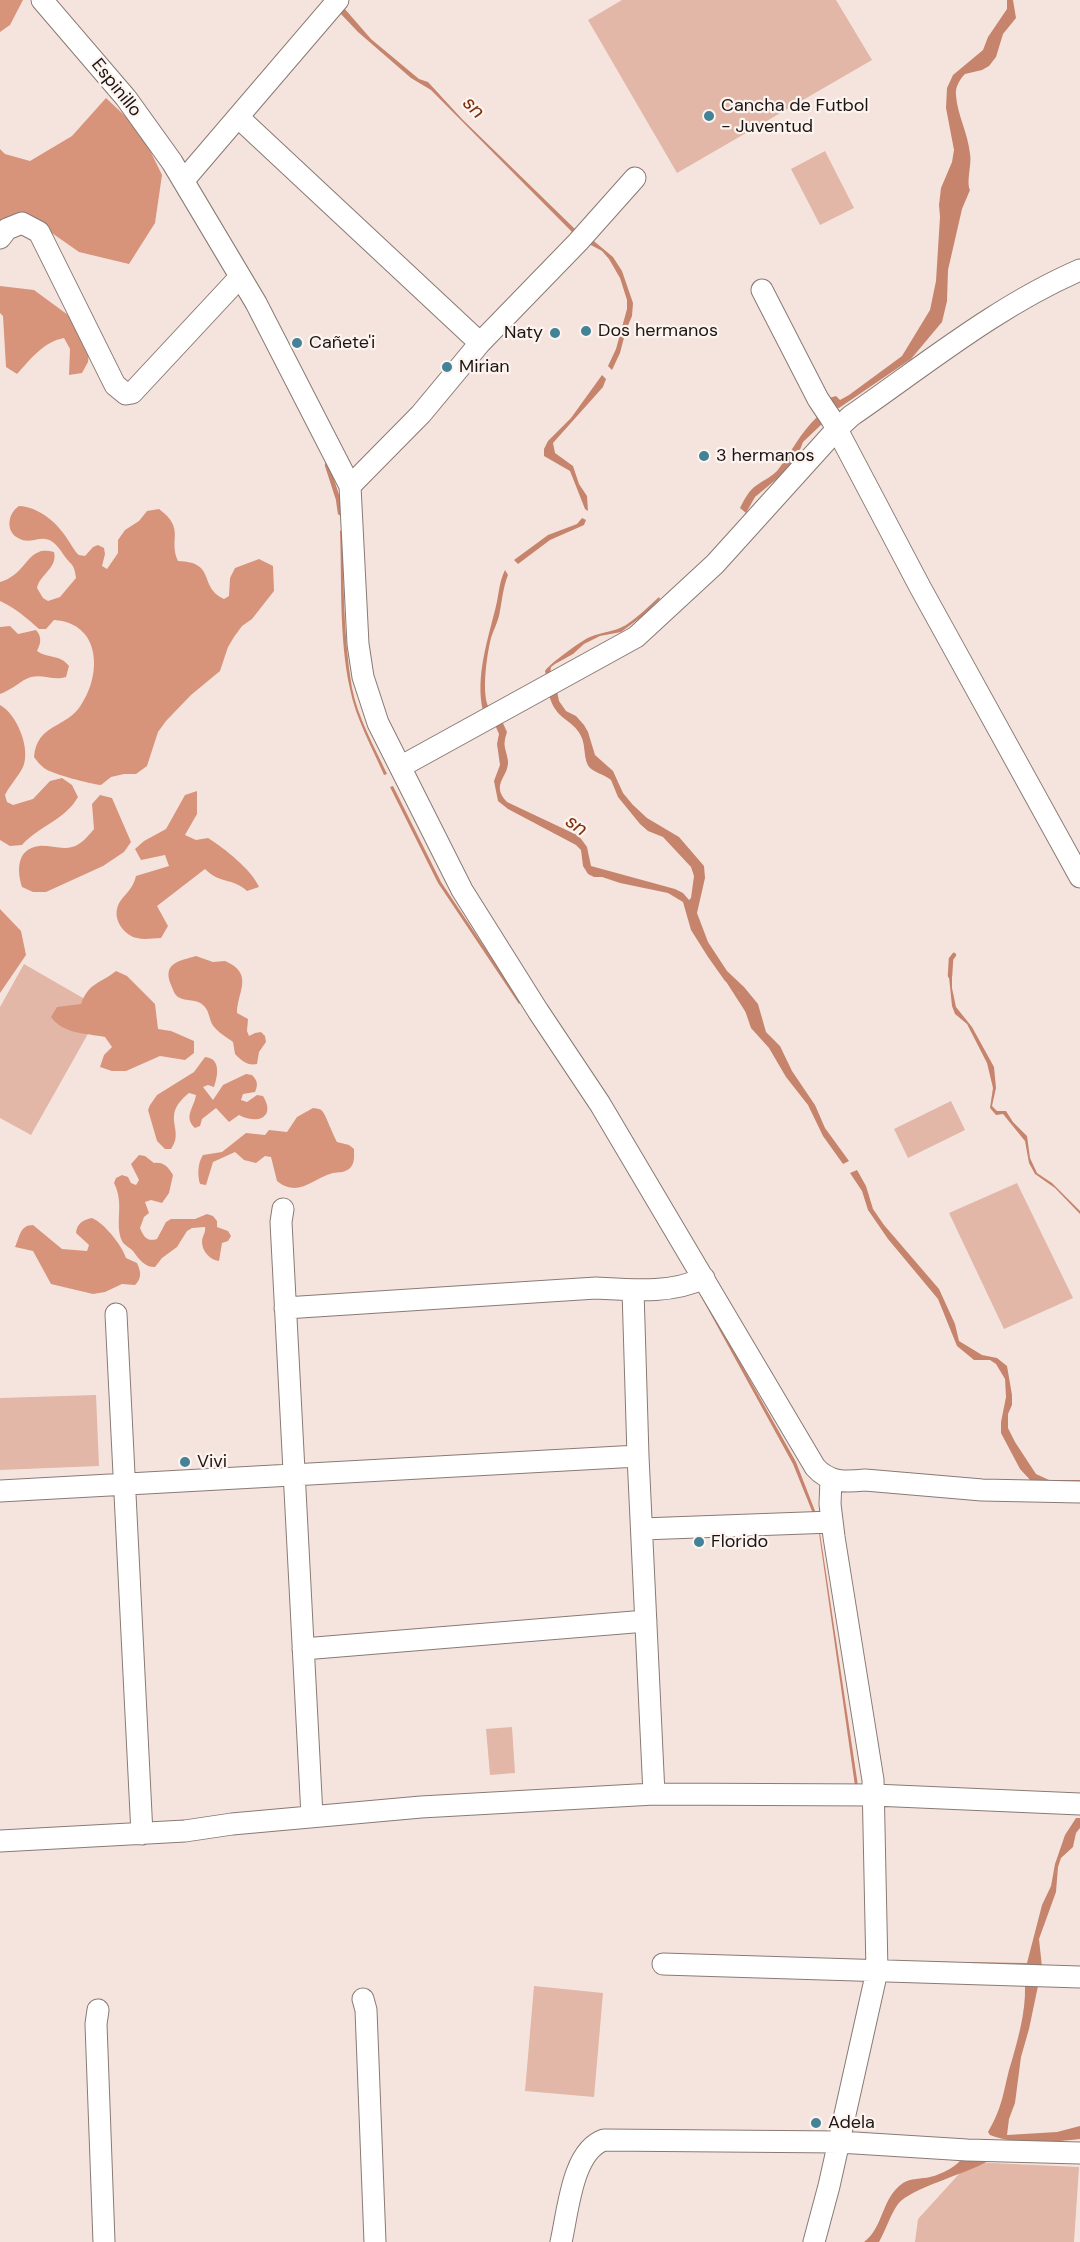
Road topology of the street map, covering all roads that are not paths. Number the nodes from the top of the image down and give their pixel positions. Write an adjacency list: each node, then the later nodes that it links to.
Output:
1 (42, 0): 5 (street, Espinillo)
2 (334, 4): 3 (street)
3 (238, 117): 5 (street); 10 (street)
4 (635, 178): 10 (street)
5 (184, 180): 8 (street, Espinillo)
6 (0, 238): 8 (street)
7 (1080, 270): 11 (street)
8 (240, 277): 12 (street, Espinillo)
9 (762, 290): 11 (street)
10 (480, 343): 12 (street)
11 (835, 424): 13 (street); 14 (street)
12 (350, 486): 13 (street)
13 (400, 767): 16 (street)
14 (1080, 877)
15 (283, 1209): 18 (street)
16 (704, 1278): 17 (street); 22 (street)
17 (633, 1290): 18 (street); 20 (street)
18 (285, 1308): 21 (street)
19 (116, 1314): 23 (street)
20 (638, 1455): 21 (street); 27 (street)
21 (293, 1474): 23 (street); 29 (street)
22 (831, 1480): 25 (street); 26 (street)
23 (126, 1484): 24 (street); 34 (street)
24 (0, 1491)
25 (1080, 1492)
26 (832, 1522): 27 (street); 31 (street)
27 (642, 1529): 28 (street)
28 (646, 1621): 29 (street); 30 (street)
29 (303, 1648): 33 (street)
30 (654, 1794): 31 (street); 33 (street)
31 (874, 1795): 32 (street); 37 (street)
32 (1080, 1804)
33 (312, 1816): 34 (street)
34 (142, 1833): 35 (street)
35 (0, 1841)
36 (663, 1964): 37 (street)
37 (877, 1971): 38 (street); 41 (street)
38 (1080, 1977)
39 (363, 1999): 44 (street)
40 (98, 2010): 43 (street)
41 (839, 2142): 42 (street); 45 (street); 46 (street)
42 (1080, 2153)
43 (104, 2242)
44 (375, 2242)
45 (561, 2242)
46 (814, 2242)

